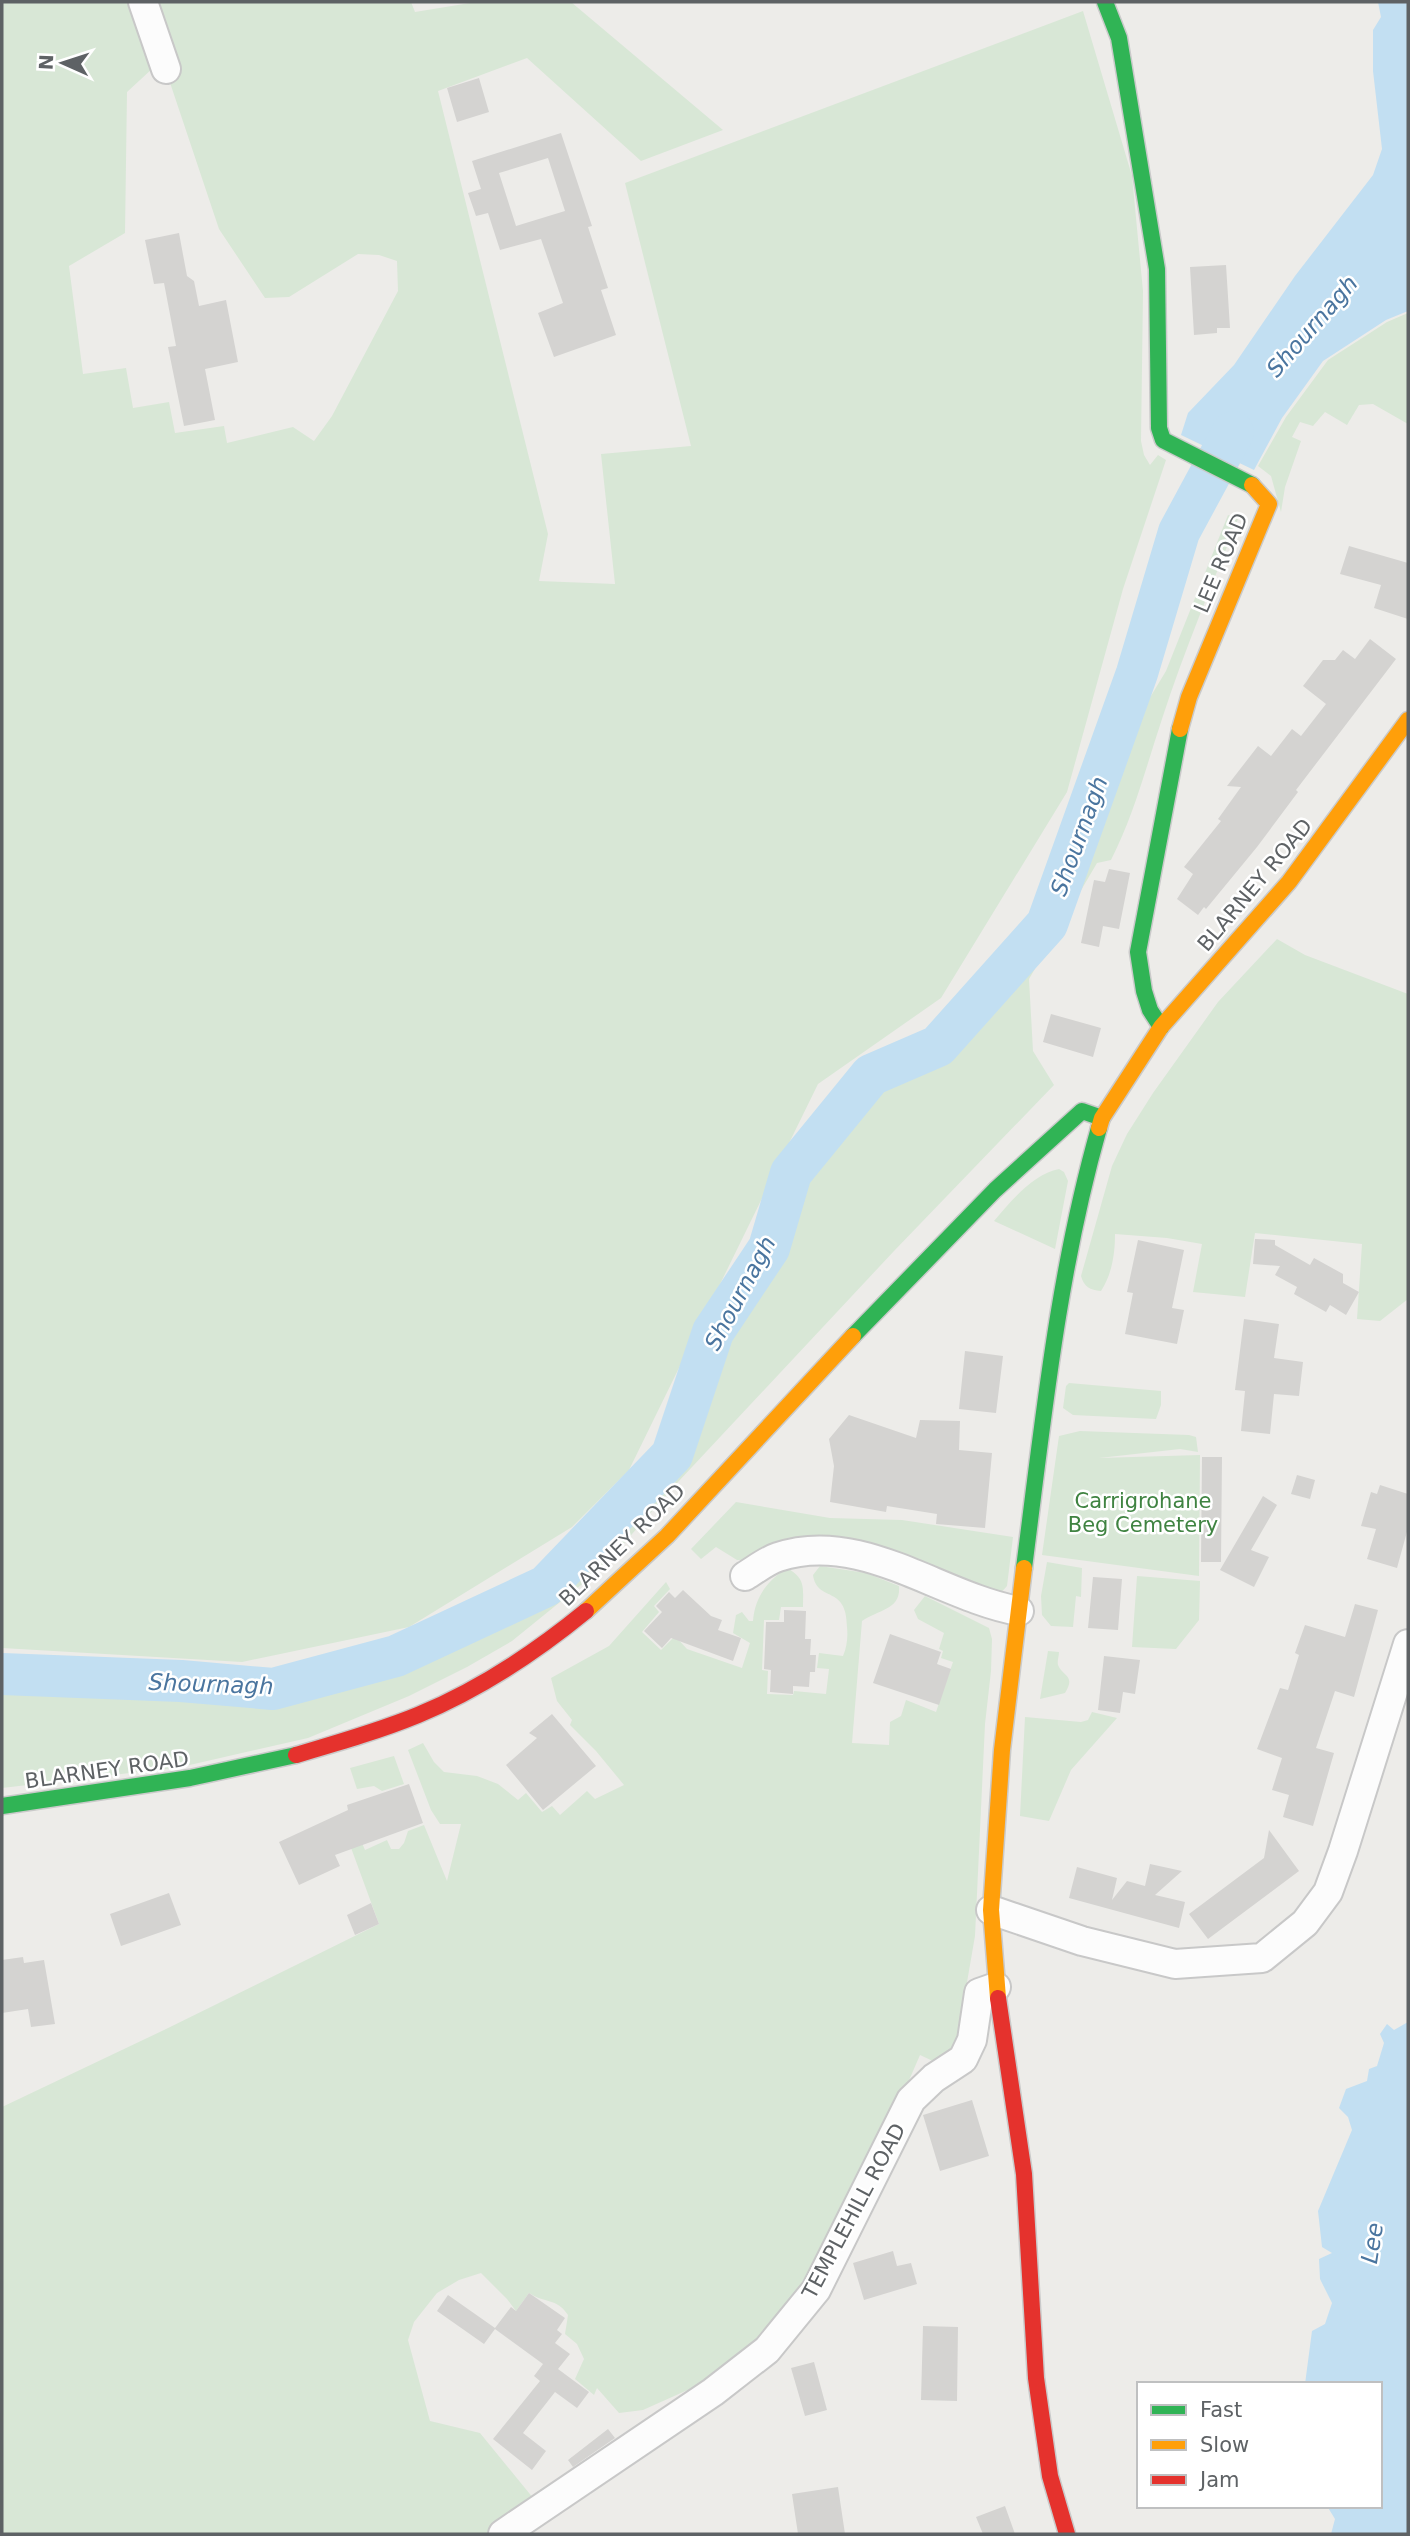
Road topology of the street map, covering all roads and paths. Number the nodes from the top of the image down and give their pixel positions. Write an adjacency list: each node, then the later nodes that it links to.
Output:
1 (143, 2): 3 (street)
2 (1105, 2): 5 (main road, LEE ROAD)
3 (166, 69)
4 (1408, 720): 5 (main road, BLARNEY ROAD)
5 (1161, 1027): 6 (main road, BLARNEY ROAD)
6 (1102, 1118): 8 (main road, BLARNEY ROAD); 10 (main road, BLARNEY ROAD)
7 (745, 1576): 8 (street)
8 (1019, 1611): 11 (main road, BLARNEY ROAD)
9 (1408, 1644): 11 (street)
10 (2, 1806)
11 (991, 1910): 12 (main road, BLARNEY ROAD)
12 (996, 1987): 13 (street, TEMPLEHILL ROAD); 14 (main road, BLARNEY ROAD)
13 (503, 2534)
14 (1068, 2534)

